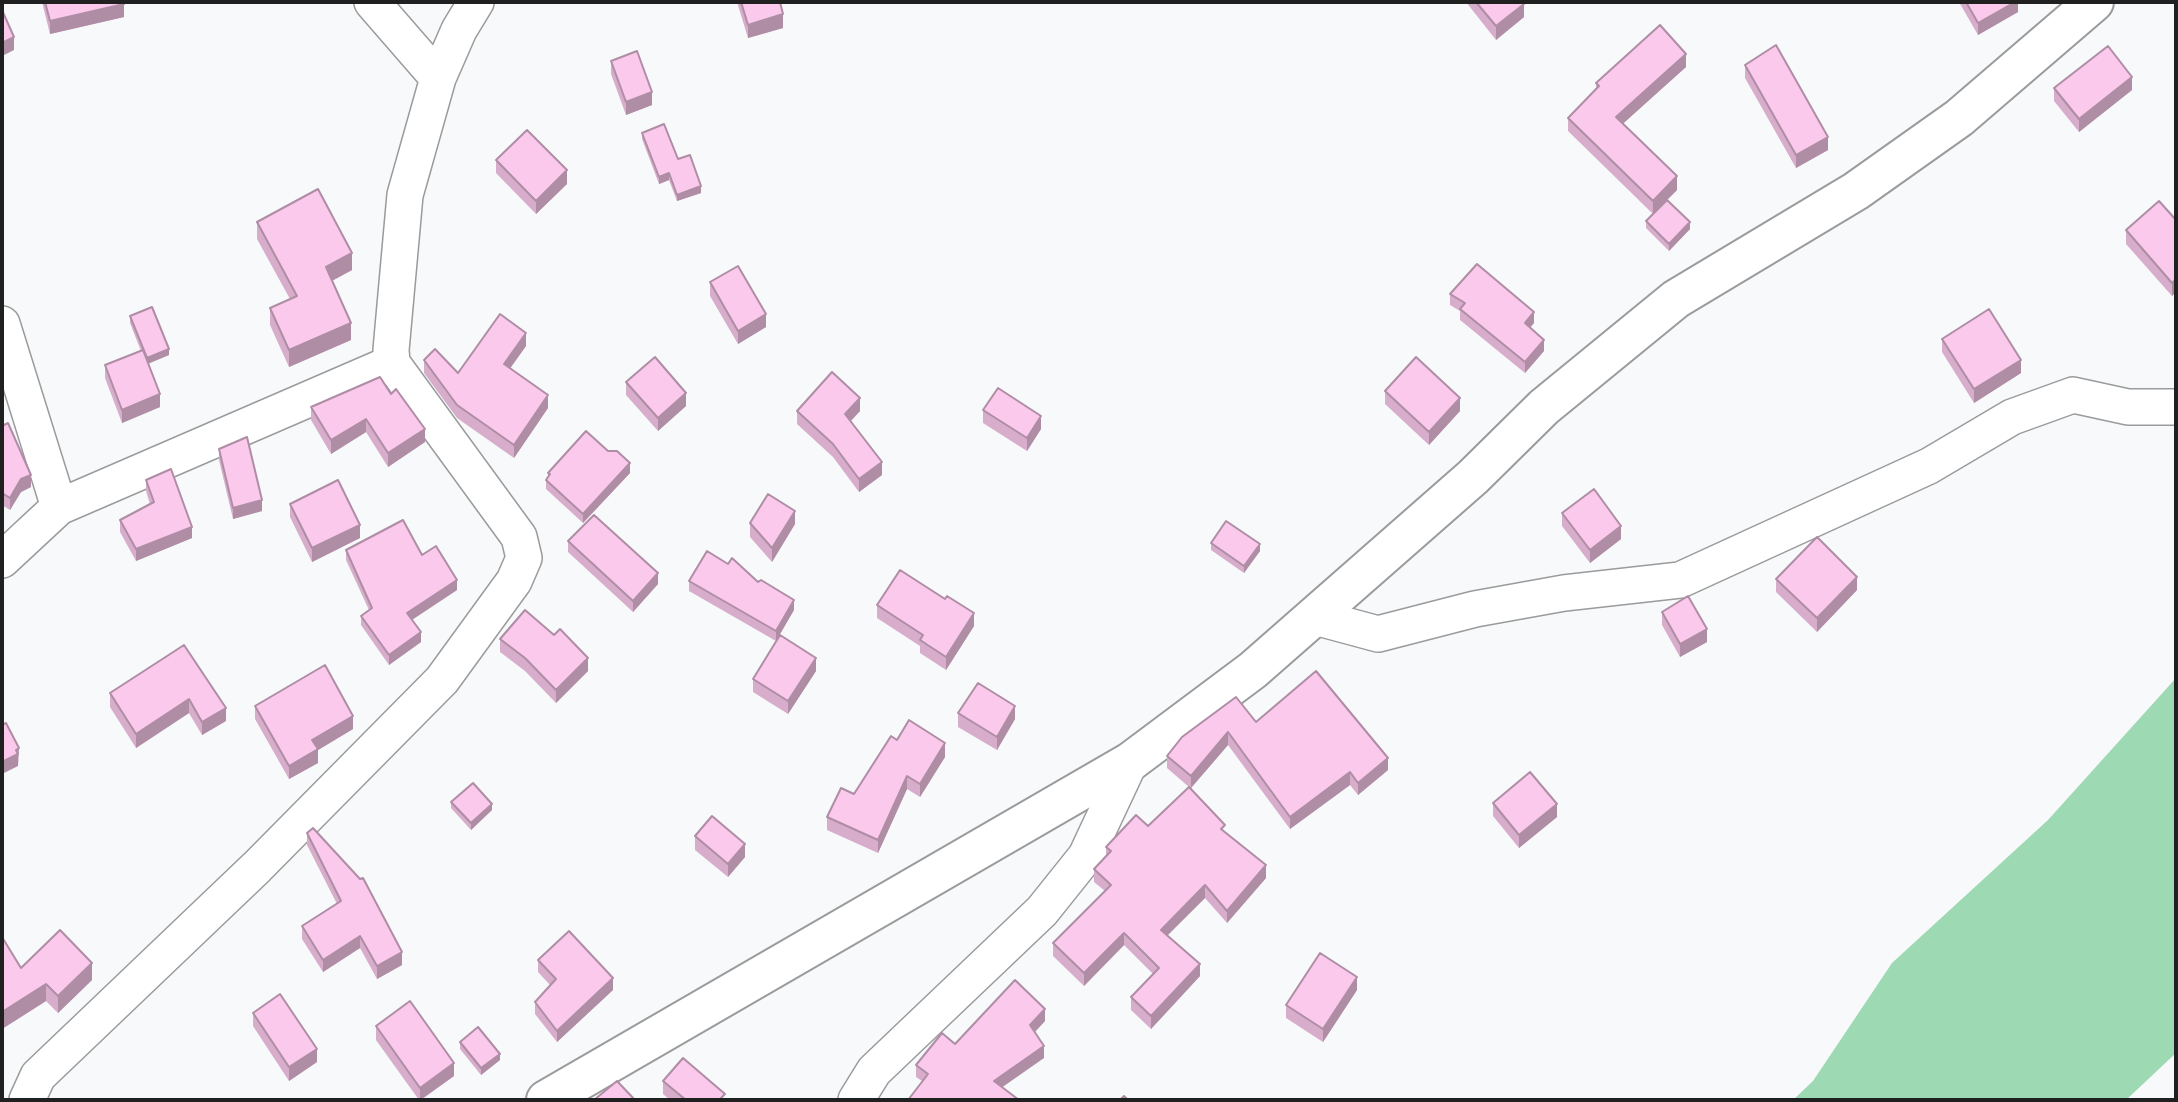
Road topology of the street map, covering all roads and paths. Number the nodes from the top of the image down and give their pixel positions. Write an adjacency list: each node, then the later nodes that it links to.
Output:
1 (372, 2): 4 (street)
2 (476, 2): 4 (street)
3 (2094, 2): 10 (main road)
4 (438, 78): 6 (street)
5 (2, 324): 8 (street)
6 (392, 363): 8 (street); 14 (street)
7 (2176, 407): 10 (street)
8 (59, 508): 9 (street)
9 (2, 560)
10 (1315, 617): 11 (main road)
11 (1130, 762): 15 (main road); 16 (street)
12 (2, 1083): 13 (street)
13 (13, 1100)
14 (27, 1100)
15 (546, 1100)
16 (856, 1100)

